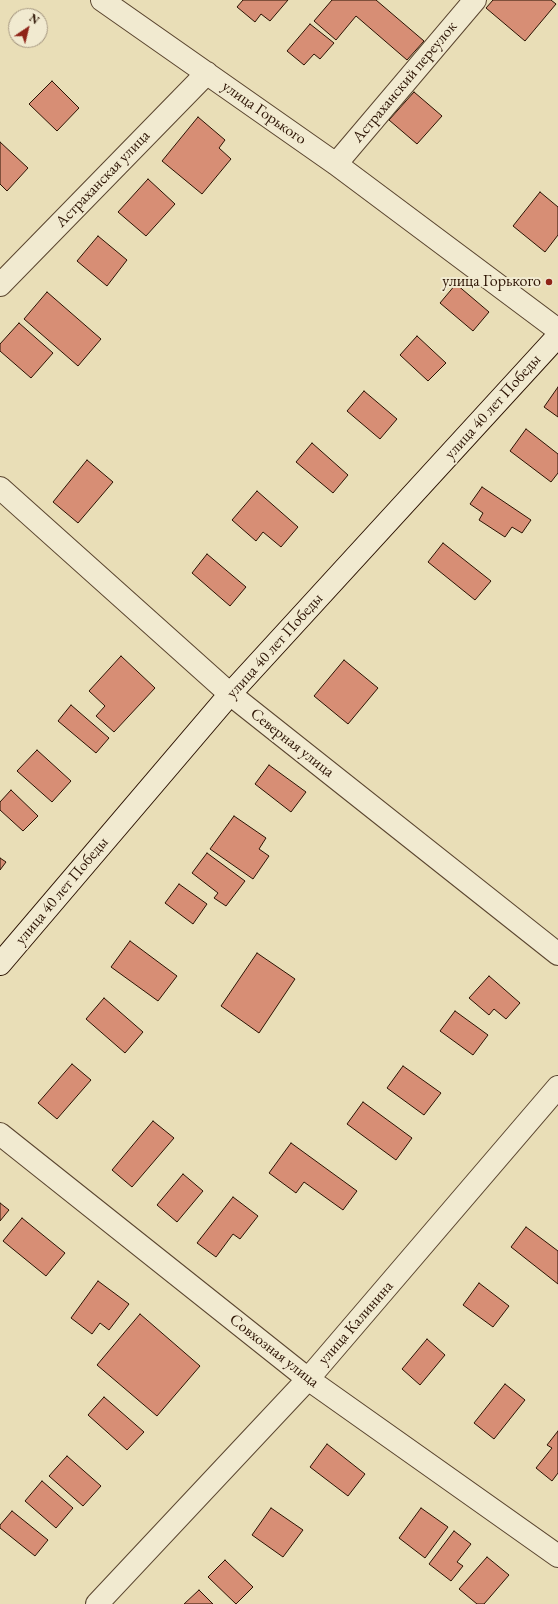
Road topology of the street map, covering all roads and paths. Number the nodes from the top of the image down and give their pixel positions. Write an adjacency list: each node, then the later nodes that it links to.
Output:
1 (475, 0): 4 (street, Астраханский переулок)
2 (116, 4): 3 (street, улица Горького)
3 (207, 73): 4 (street, улица Горького); 5 (street, Астраханская улица)
4 (336, 164): 6 (street, улица Горького)
5 (0, 285)
6 (558, 330)
7 (558, 336): 9 (street, улица 40 лет Победы)
8 (0, 488): 9 (street, Северная улица)
9 (230, 694): 10 (street, Северная улица); 11 (street, улица 40 лет Победы)
10 (558, 954)
11 (0, 964)
12 (558, 1087): 14 (street, улица Калинина)
13 (0, 1134): 14 (street, Совхозная улица)
14 (308, 1379): 15 (street, Совхозная улица); 16 (street, улица Калинина)
15 (558, 1556)
16 (97, 1604)

